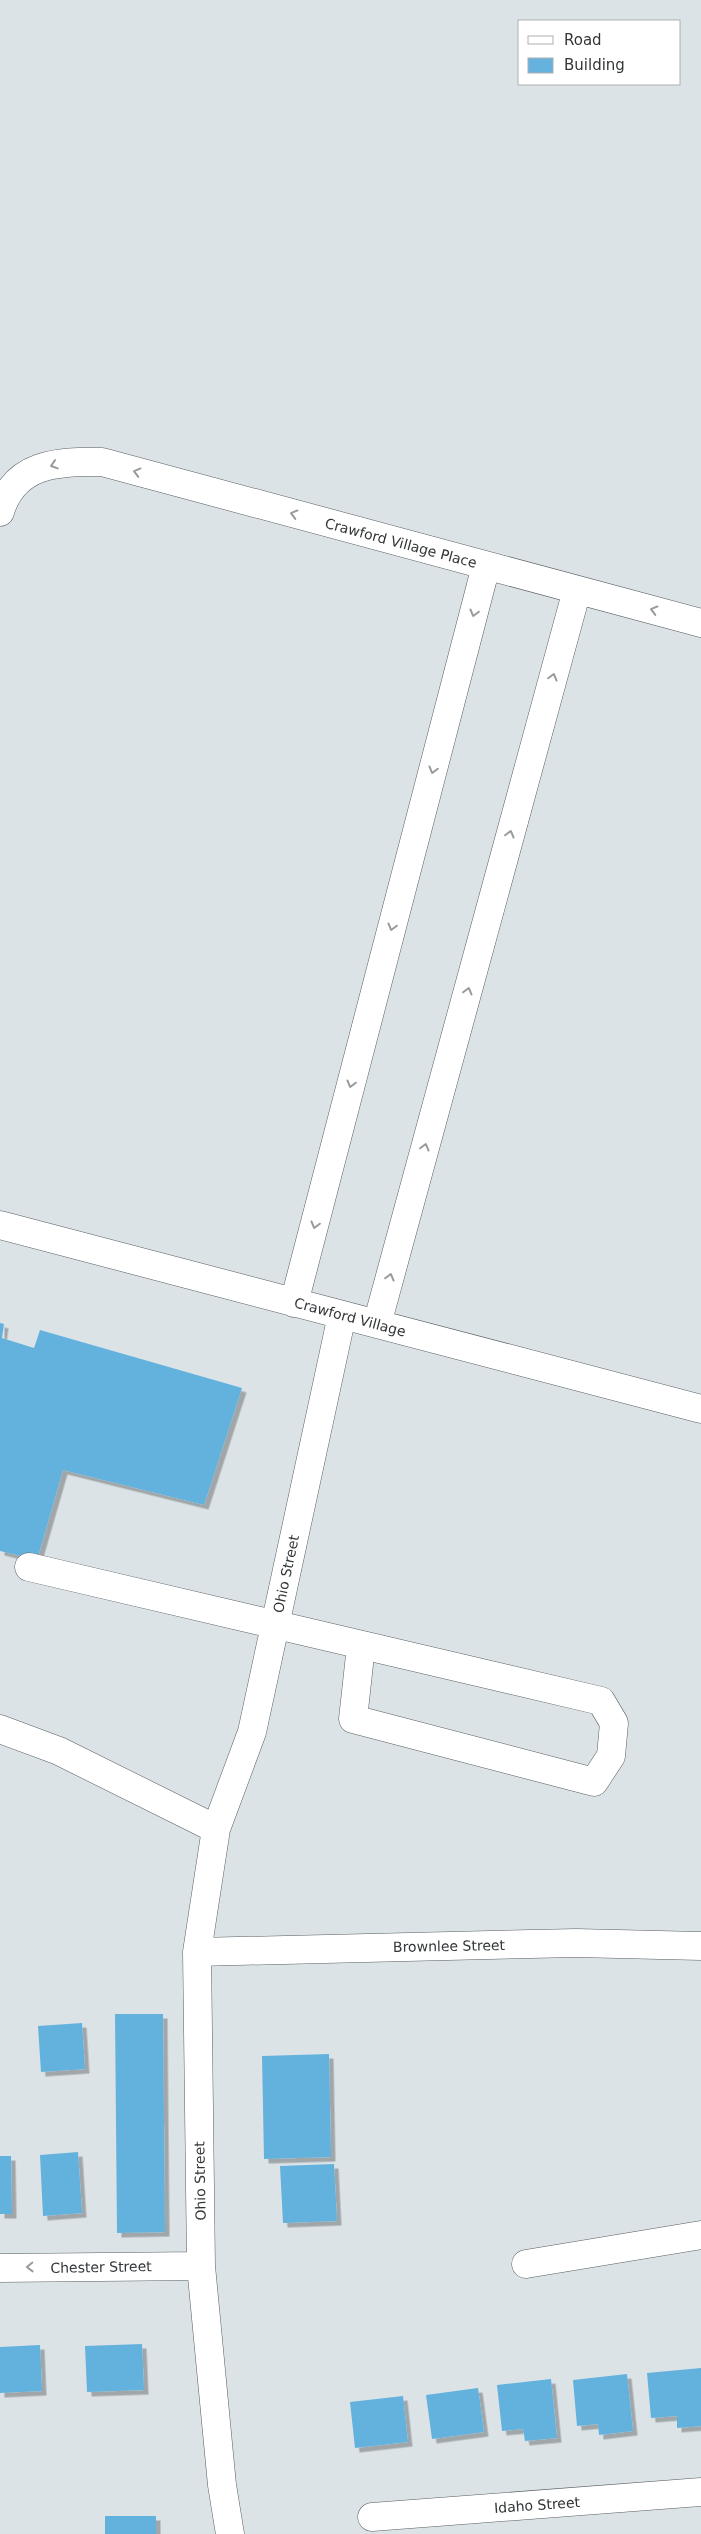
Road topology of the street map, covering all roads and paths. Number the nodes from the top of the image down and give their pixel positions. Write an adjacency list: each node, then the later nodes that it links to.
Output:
1 (0, 512): 2 (street, Crawford Village Place, one-way to 1)
2 (486, 566): 3 (street, Crawford Village Place); 6 (street, one-way to 6)
3 (577, 590): 4 (street, Crawford Village Place, one-way to 3); 8 (street, one-way to 3)
4 (701, 623)
5 (0, 1225): 6 (street, Crawford Village)
6 (294, 1303): 7 (street, Crawford Village)
7 (342, 1316): 8 (street, Crawford Village); 11 (street, Ohio Street)
8 (377, 1324): 9 (street, Crawford Village)
9 (701, 1410)
10 (29, 1567): 11 (street)
11 (275, 1625): 12 (street); 14 (street, Ohio Street)
12 (361, 1646): 12 (street)
13 (0, 1729): 14 (street)
14 (216, 1829): 16 (street, Ohio Street)
15 (701, 1946): 16 (street, Brownlee Street)
16 (196, 1952): 19 (street, Ohio Street)
17 (701, 2235): 18 (street)
18 (526, 2264)
19 (201, 2266): 20 (street, Chester Street, one-way to 20); 23 (street, Ohio Street)
20 (0, 2268)
21 (701, 2492): 22 (street, Idaho Street)
22 (372, 2518)
23 (230, 2534)

